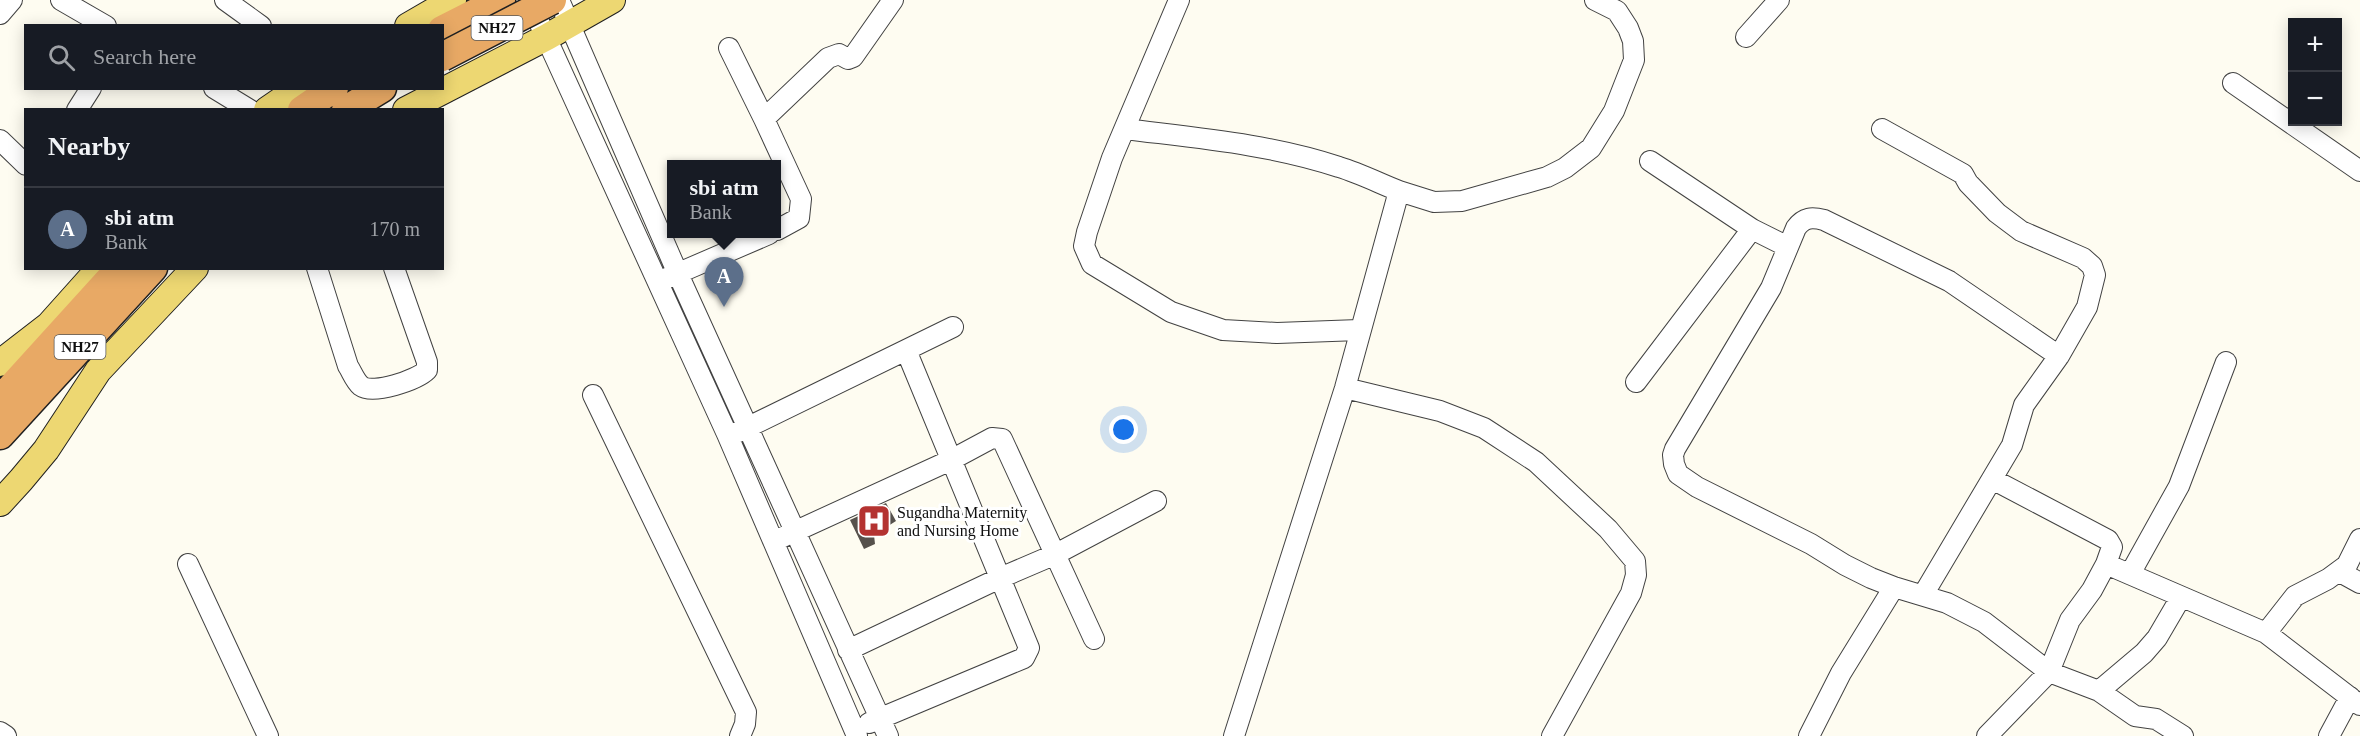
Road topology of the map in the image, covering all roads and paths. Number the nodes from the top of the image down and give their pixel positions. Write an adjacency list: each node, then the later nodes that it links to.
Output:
1 (12, 0): 14 (street)
2 (61, 0): 15 (street)
3 (225, 0): 16 (street)
4 (453, 0): 17 (main road)
5 (501, 0): 19 (highway, NH27)
6 (529, 0): 20 (street)
7 (552, 0): 23 (highway, NH27, bridge)
8 (559, 0): 18 (street)
9 (612, 0): 18 (main road)
10 (893, 0): 36 (street)
11 (1179, 0): 37 (street)
12 (1595, 0): 45 (street)
13 (1779, 0): 21 (street)
14 (0, 14)
15 (103, 24)
16 (258, 24)
17 (411, 24)
18 (571, 24): 20 (main road); 40 (street)
19 (444, 29)
20 (548, 37): 35 (main road); 41 (street)
21 (1746, 37)
22 (729, 48): 36 (street)
23 (444, 56)
24 (2233, 83): 44 (street)
25 (90, 90): 30 (street)
26 (217, 90): 31 (street)
27 (296, 90): 32 (main road)
28 (331, 90): 33 (highway)
29 (379, 90): 34 (highway)
30 (77, 108)
31 (247, 108)
32 (270, 108)
33 (305, 108)
34 (349, 108)
35 (410, 108)
36 (764, 119): 46 (street)
37 (1125, 129): 45 (street); 60 (street)
38 (1882, 129): 63 (street)
39 (0, 140): 43 (street)
40 (623, 146): 41 (street); 56 (street)
41 (601, 153): 57 (street)
42 (1650, 161): 47 (street)
43 (24, 163)
44 (2360, 171)
45 (1399, 191): 60 (street)
46 (781, 228)
47 (1752, 229): 49 (street); 66 (street)
48 (760, 238): 56 (street)
49 (1788, 247): 63 (street); 87 (street)
50 (98, 270): 65 (main road)
51 (118, 270): 69 (highway, NH27)
52 (151, 270): 71 (highway, NH27)
53 (193, 270): 76 (main road)
54 (318, 270): 55 (street)
55 (395, 270)
56 (678, 274): 57 (street); 58 (street)
57 (659, 281): 61 (street)
58 (700, 324): 61 (street); 70 (street)
59 (953, 327): 62 (street)
60 (1359, 330): 67 (street)
61 (681, 332): 72 (street)
62 (906, 350): 70 (street); 73 (street)
63 (2059, 356): 74 (street)
64 (2226, 362): 84 (street)
65 (0, 363)
66 (1636, 382)
67 (1345, 388): 103 (street); 104 (street)
68 (593, 395): 102 (street)
69 (0, 400)
70 (747, 428): 72 (street); 77 (street)
71 (3, 434)
72 (729, 437): 79 (street)
73 (951, 460): 77 (street); 80 (street); 85 (street)
74 (1992, 479): 82 (street); 88 (street)
75 (1156, 501): 80 (street)
76 (0, 502)
77 (795, 531): 79 (street); 92 (street)
78 (2360, 539): 83 (street)
79 (774, 542): 99 (street)
80 (1056, 554): 85 (street); 91 (street)
81 (188, 564): 101 (street)
82 (2106, 564): 84 (street); 93 (street)
83 (2340, 572): 86 (street); 90 (street)
84 (2130, 574): 89 (street)
85 (1000, 578): 92 (street); 96 (street)
86 (2360, 583)
87 (1894, 587): 88 (street); 105 (street)
88 (1923, 595): 93 (street)
89 (2181, 597): 90 (street); 94 (street)
90 (2266, 633): 95 (street)
91 (1094, 639)
92 (848, 650): 96 (street)
93 (2049, 672): 94 (street); 106 (street)
94 (2099, 691): 97 (street)
95 (2355, 701): 108 (street)
96 (884, 728): 99 (street)
97 (2151, 728): 107 (street)
98 (0, 732): 100 (street)
99 (856, 733)
100 (6, 736)
101 (268, 736)
102 (740, 736)
103 (1234, 736)
104 (1552, 736)
105 (1809, 736)
106 (1987, 736)
107 (2183, 736)
108 (2329, 736)

